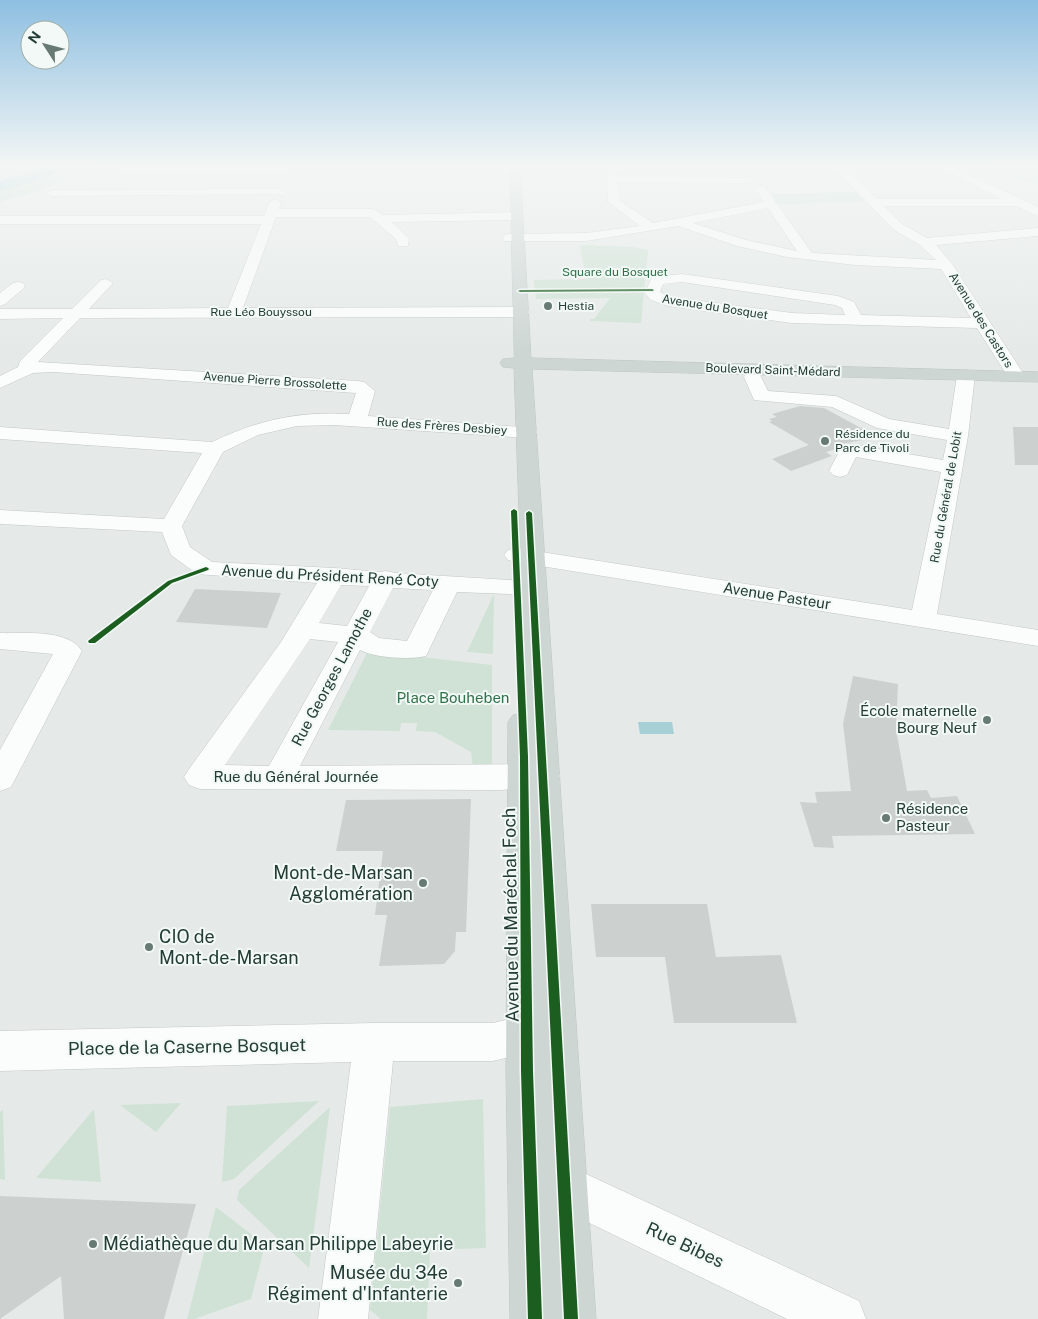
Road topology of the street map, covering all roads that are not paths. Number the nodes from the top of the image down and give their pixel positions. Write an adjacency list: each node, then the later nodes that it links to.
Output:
1 (266, 228): 17 (street)
2 (391, 228): 11 (street)
3 (513, 228): 9 (main road)
4 (646, 228): 9 (street)
5 (694, 228): 12 (street)
6 (787, 228): 12 (street)
7 (899, 228): 10 (street, Avenue des Castors)
8 (1038, 232): 10 (street)
9 (513, 238): 18 (main road)
10 (925, 242): 13 (street, Avenue des Castors)
11 (403, 243)
12 (807, 256): 13 (street)
13 (946, 265): 22 (street, Avenue des Castors)
14 (106, 283): 19 (street)
15 (18, 286): 16 (street)
16 (0, 301)
17 (234, 312): 18 (street, Rue Léo Bouyssou); 19 (street, Rue Léo Bouyssou)
18 (515, 312): 23 (main road)
19 (76, 313): 20 (street, Rue Léo Bouyssou); 24 (street)
20 (0, 314)
21 (855, 320): 21 (street, Avenue du Bosquet); 22 (street, Avenue du Bosquet)
22 (984, 323): 26 (street, Avenue des Castors)
23 (516, 363): 25 (main road, Boulevard Saint-Médard); 31 (main road)
24 (29, 368): 29 (street); 30 (street, Avenue Pierre Brossolette)
25 (966, 375): 26 (main road, Boulevard Saint-Médard); 33 (street, Rue du Général de Lobit)
26 (1016, 376): 28 (main road, Boulevard Saint-Médard)
27 (752, 377): 33 (street)
28 (1038, 377)
29 (0, 383)
30 (357, 421): 31 (street, Rue des Frères Desbiey); 34 (street)
31 (519, 432): 39 (main road)
32 (0, 433): 34 (street)
33 (958, 436): 35 (street, Rue du Général de Lobit)
34 (215, 448): 38 (street)
35 (952, 468): 36 (street); 43 (street, Rue du Général de Lobit)
36 (840, 471)
37 (0, 517): 38 (street)
38 (171, 526): 40 (street, Avenue du Président René Coty)
39 (525, 571): 42 (street, Avenue du Président René Coty); 43 (street, Avenue Pasteur); 48 (main road)
40 (334, 575): 41 (street, Avenue du Président René Coty); 44 (street, Rue du Général Journée)
41 (386, 578): 42 (street, Avenue du Président René Coty); 45 (street, Rue Georges Lamothe)
42 (449, 583): 45 (street)
43 (923, 619): 46 (street, Avenue Pasteur)
44 (302, 630): 45 (street); 49 (street, Rue du Général Journée)
45 (354, 635): 49 (street, Rue Georges Lamothe)
46 (1038, 638)
47 (0, 641): 50 (street)
48 (534, 775): 49 (street, Rue du Général Journée); 51 (main road)
49 (286, 777)
50 (0, 779)
51 (541, 1033): 52 (street, Place de la Caserne Bosquet); 54 (main road)
52 (374, 1042): 53 (street, Place de la Caserne Bosquet); 56 (street)
53 (0, 1051)
54 (547, 1179): 55 (main road); 57 (street, Rue Bibes)
55 (561, 1317)
56 (343, 1319)
57 (841, 1319)

